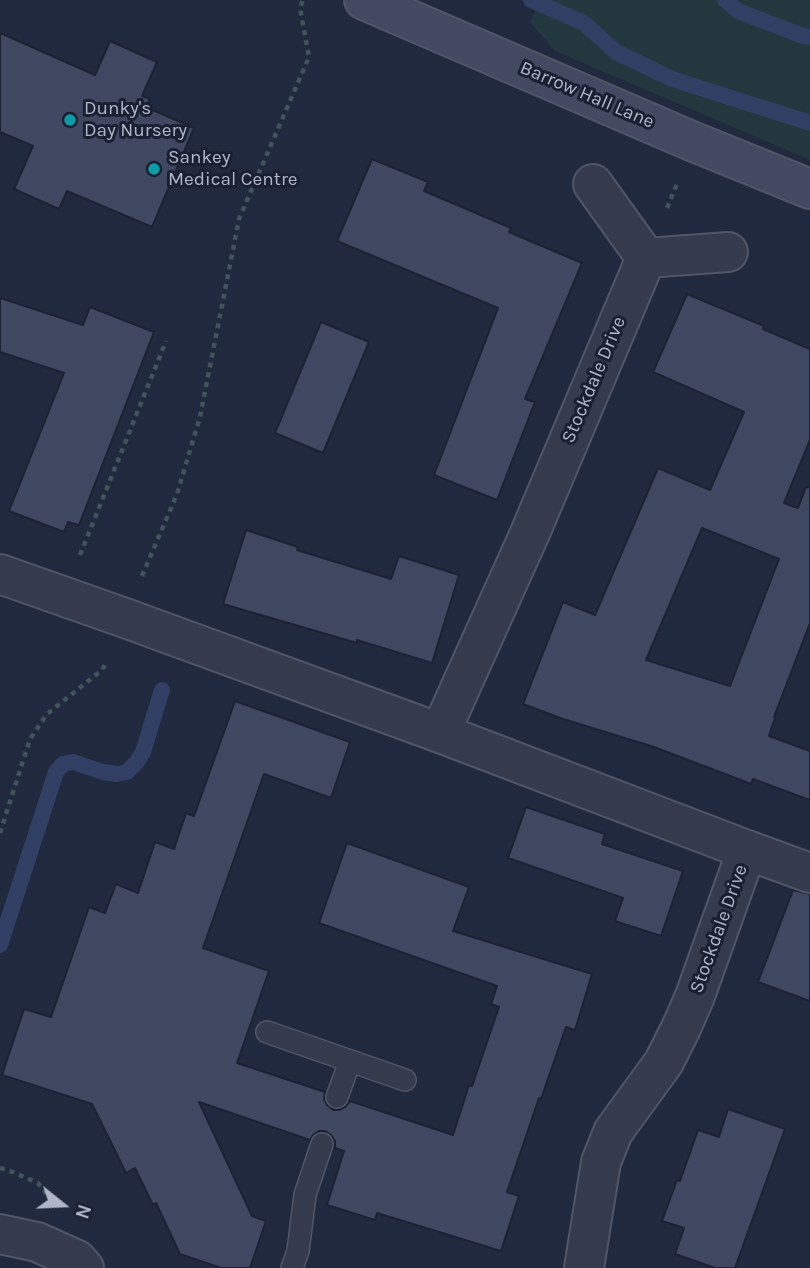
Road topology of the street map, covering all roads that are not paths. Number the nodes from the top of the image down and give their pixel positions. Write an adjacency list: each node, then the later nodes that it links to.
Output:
1 (379, 3): 3 (street, Barrow Hall Lane)
2 (593, 184): 5 (street)
3 (810, 189)
4 (727, 253): 5 (street)
5 (646, 258): 7 (street, Stockdale Drive)
6 (0, 574): 7 (street, Stockdale Drive)
7 (440, 733): 8 (street, Stockdale Drive)
8 (747, 850): 9 (street); 18 (street, Stockdale Drive)
9 (810, 873)
10 (267, 1032): 11 (lane)
11 (349, 1061): 12 (lane); 13 (lane)
12 (405, 1080)
13 (337, 1097)
14 (322, 1144): 17 (lane)
15 (0, 1234): 16 (street)
16 (85, 1268)
17 (292, 1268)
18 (584, 1268)

